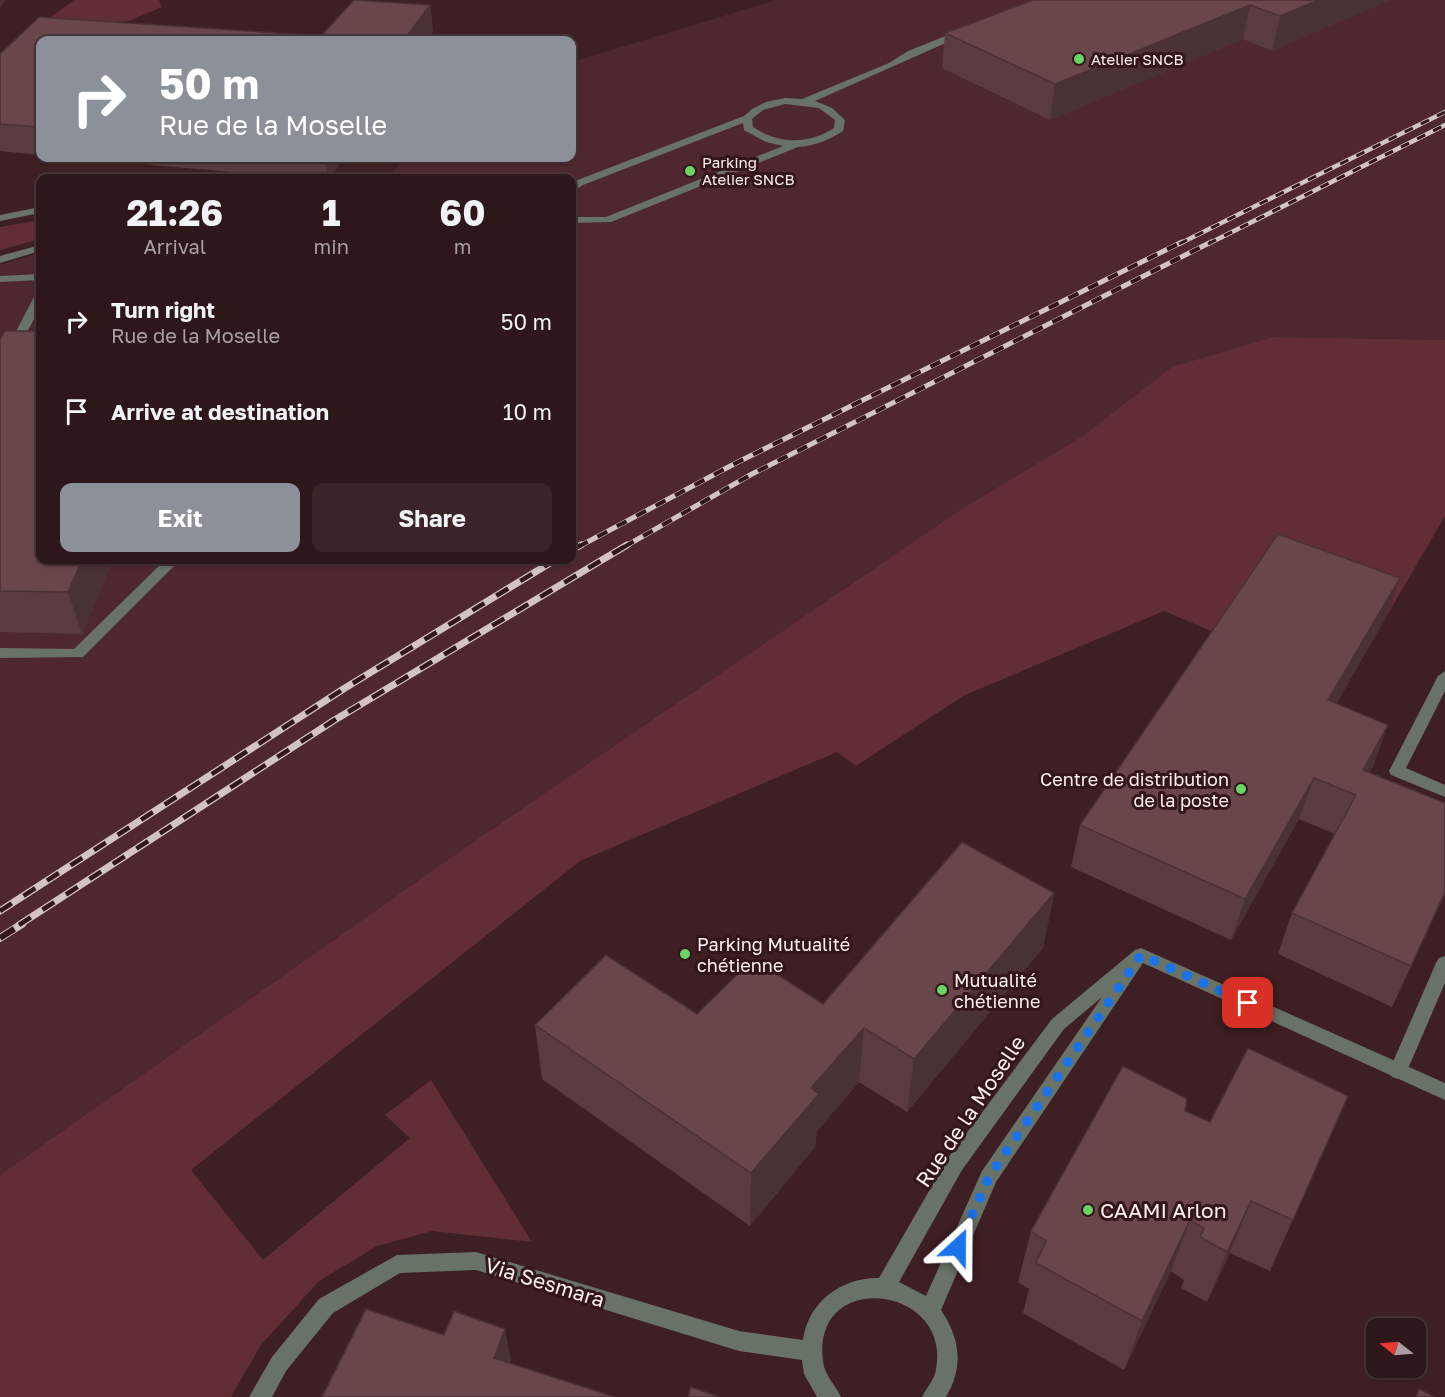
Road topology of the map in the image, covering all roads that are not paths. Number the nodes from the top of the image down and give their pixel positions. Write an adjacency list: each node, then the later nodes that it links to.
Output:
1 (977, 27): 2 (street)
2 (804, 102): 3 (street); 4 (street)
3 (747, 118): 4 (street); 5 (street)
4 (796, 144): 8 (street)
5 (576, 186)
6 (36, 211): 7 (street)
7 (0, 218)
8 (576, 220)
9 (36, 249): 10 (street)
10 (0, 260)
11 (36, 277): 12 (street)
12 (0, 279)
13 (36, 305): 14 (street)
14 (0, 374)
15 (169, 564): 16 (street)
16 (0, 653)
17 (1445, 676): 18 (street)
18 (1445, 791)
19 (1141, 955): 21 (street); 23 (street, Rue de la Moselle); 24 (street)
20 (1445, 963): 21 (street)
21 (1398, 1071): 22 (street)
22 (1445, 1092)
23 (885, 1288): 24 (street); 25 (street)
24 (930, 1311): 28 (street)
25 (810, 1351): 26 (street, Via Sesmara); 27 (street)
26 (260, 1397)
27 (830, 1397)
28 (933, 1397)

